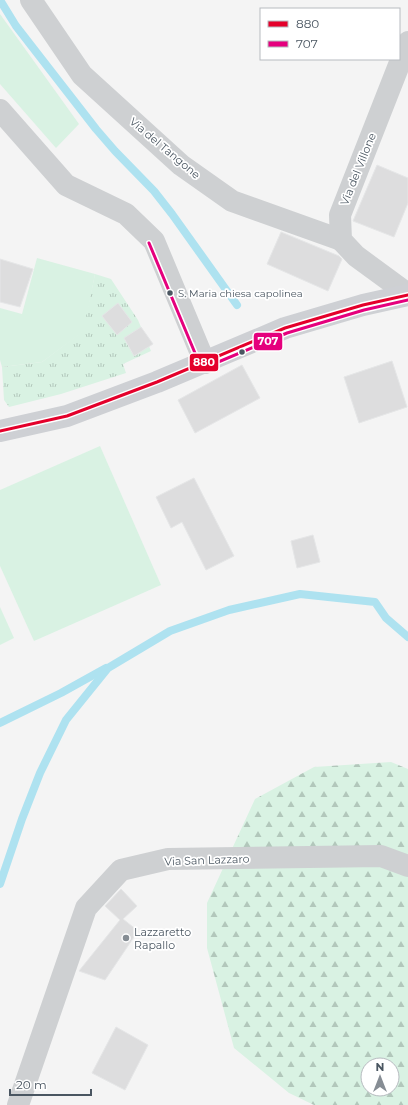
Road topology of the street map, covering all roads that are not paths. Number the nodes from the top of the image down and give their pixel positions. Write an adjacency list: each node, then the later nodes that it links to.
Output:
1 (31, 0): 4 (street, Via del Tangone)
2 (408, 42): 4 (street, Via del Villone)
3 (0, 110): 6 (street)
4 (342, 240): 5 (street)
5 (408, 294): 6 (street)
6 (205, 363): 7 (street)
7 (0, 431)
8 (408, 866): 9 (street, Via San Lazzaro)
9 (18, 1105)

